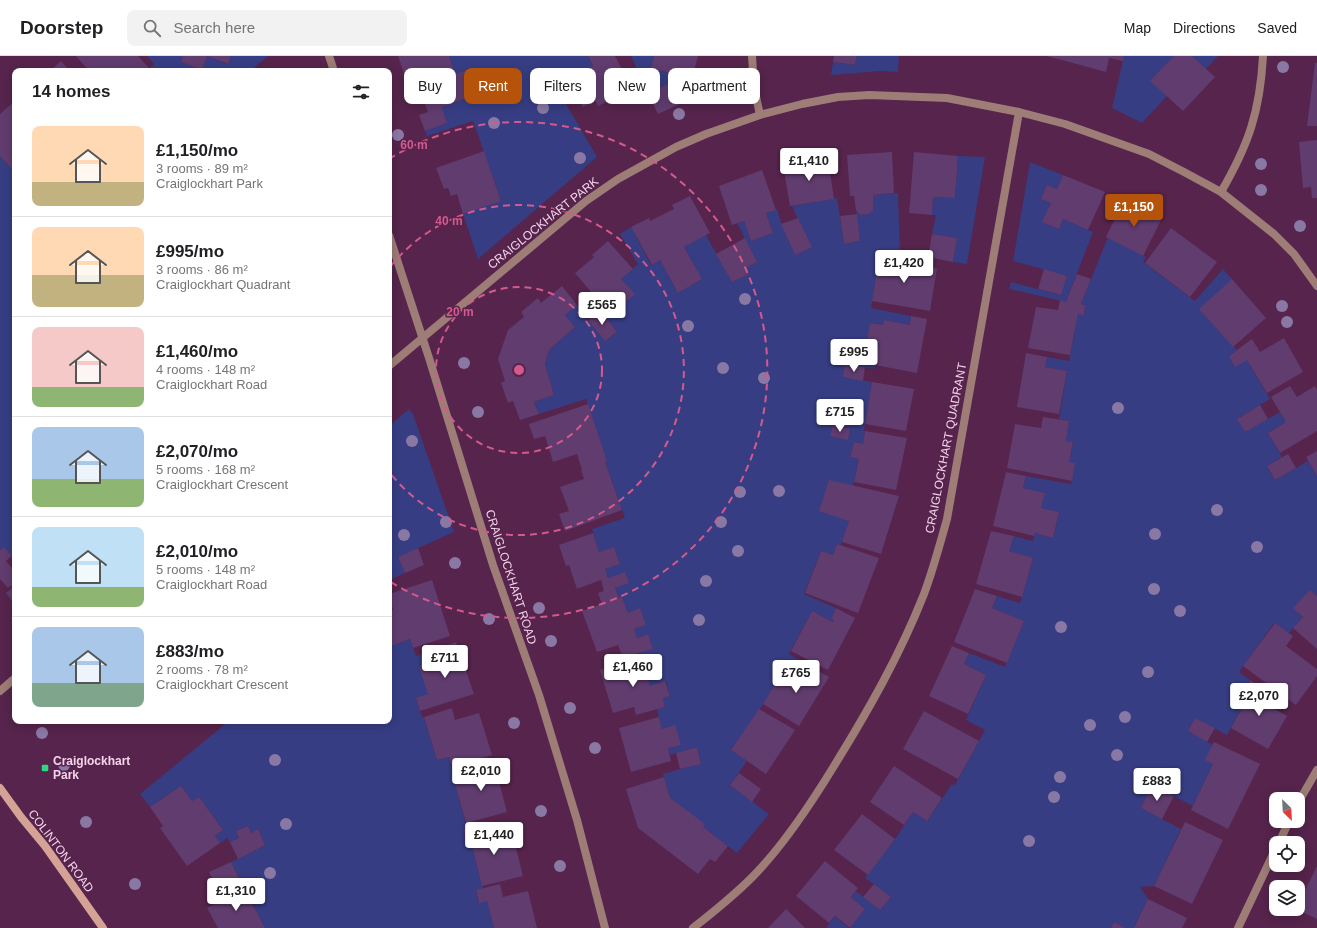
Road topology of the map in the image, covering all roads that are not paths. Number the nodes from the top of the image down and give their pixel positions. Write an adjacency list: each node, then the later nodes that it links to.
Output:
1 (329, 56): 4 (street)
2 (752, 56): 6 (street)
3 (1263, 56): 7 (street)
4 (333, 68)
5 (1019, 112): 6 (street, CRAIGLOCKHART PARK); 7 (street, CRAIGLOCKHART PARK); 20 (street, CRAIGLOCKHART QUADRANT)
6 (760, 115): 10 (street, CRAIGLOCKHART PARK)
7 (1221, 192): 9 (street, CRAIGLOCKHART PARK)
8 (392, 244): 10 (street, CRAIGLOCKHART ROAD)
9 (1317, 286)
10 (423, 338): 11 (street, CRAIGLOCKHART PARK); 19 (street, CRAIGLOCKHART ROAD)
11 (392, 364)
12 (12, 680): 13 (street)
13 (0, 690)
14 (1317, 770): 16 (street)
15 (0, 788): 18 (street, COLINTON ROAD)
16 (1304, 792)
17 (1269, 863): 21 (street)
18 (103, 928)
19 (605, 928)
20 (693, 928)
21 (1238, 928)

